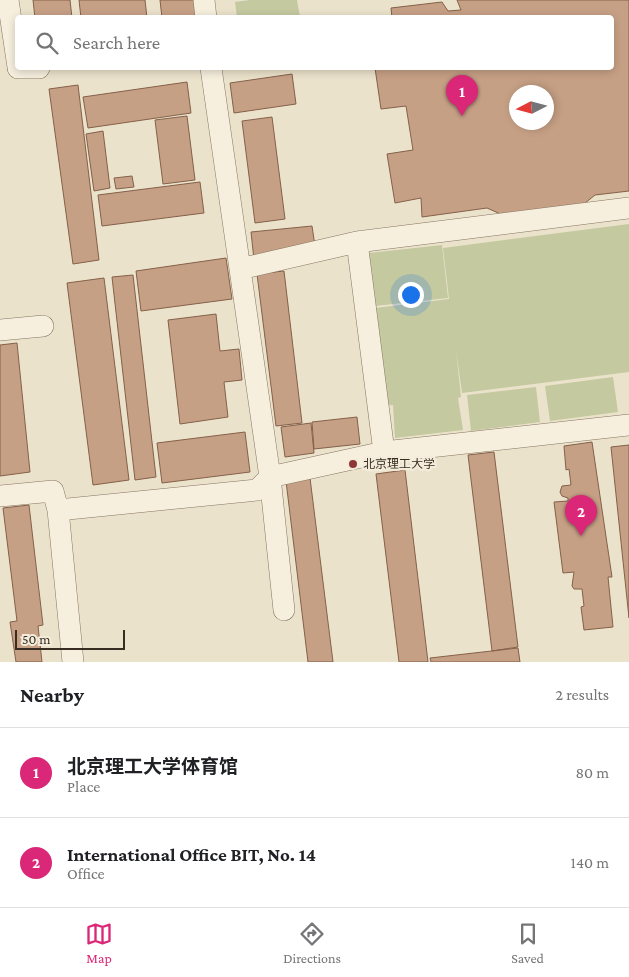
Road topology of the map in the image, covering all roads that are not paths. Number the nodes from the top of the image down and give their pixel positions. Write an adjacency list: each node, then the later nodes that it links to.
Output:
1 (8, 0): 4 (street)
2 (204, 0): 3 (street)
3 (206, 15)
4 (15, 47)
5 (211, 70): 8 (street)
6 (629, 208): 7 (street)
7 (357, 242): 8 (street); 12 (street)
8 (240, 270): 13 (street)
9 (43, 326): 10 (street)
10 (0, 330)
11 (629, 425): 12 (street)
12 (384, 452): 13 (street)
13 (270, 477): 15 (street); 16 (street)
14 (0, 496): 15 (street)
15 (58, 510): 17 (street)
16 (284, 610)
17 (73, 662)

